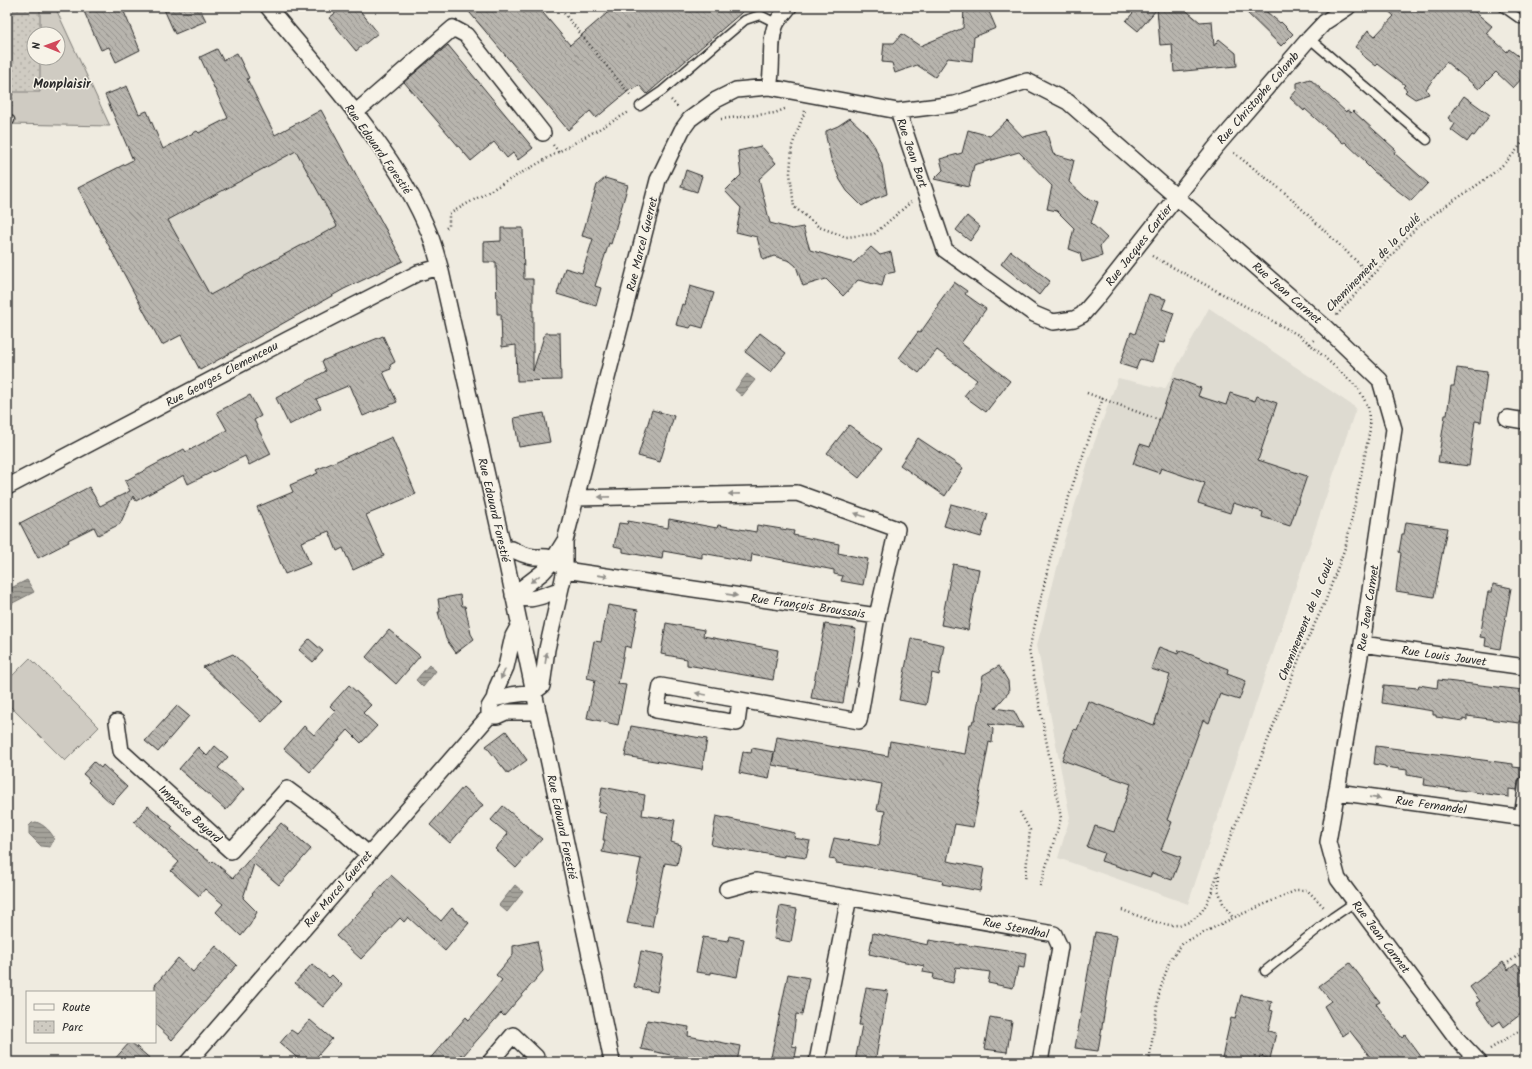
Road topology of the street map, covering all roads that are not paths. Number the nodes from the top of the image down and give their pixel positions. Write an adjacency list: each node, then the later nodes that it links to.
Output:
1 (268, 7): 11 (street, Rue Edouard Forestié)
2 (789, 7): 6 (street)
3 (1348, 7): 7 (street, Rue Christophe Colomb)
4 (1503, 7): 5 (lane)
5 (1520, 19)
6 (776, 23): 8 (street); 9 (lane)
7 (1310, 39): 13 (lane); 14 (street, Rue Christophe Colomb)
8 (769, 87): 10 (street, Rue Jean Bart); 20 (street, Rue Marcel Guerret)
9 (640, 106)
10 (898, 111): 14 (street, Rue Jacques Cartier); 15 (street, Rue Jean Bart)
11 (355, 113): 12 (street); 16 (street, Rue Edouard Forestié)
12 (543, 133)
13 (1427, 140)
14 (1176, 197): 15 (street, Rue Jacques Cartier); 29 (street, Rue Jean Carmet)
15 (945, 250)
16 (440, 267): 19 (street, Rue Georges Clemenceau); 22 (street, Rue Edouard Forestié)
17 (1507, 418): 18 (street)
18 (1525, 421)
19 (7, 487)
20 (576, 498): 21 (street, Rue Marcel Guerret); 27 (street, Rue François Broussais, one-way to 20)
21 (565, 541): 23 (street, Rue Marcel Guerret); 24 (street, Rue Marcel Guerret)
22 (504, 551): 23 (street); 26 (street, Rue Edouard Forestié)
23 (554, 559): 24 (street); 26 (street, Rue Marcel Guerret, one-way to 26)
24 (565, 570): 25 (street, Rue Marcel Guerret); 27 (street, Rue François Broussais, one-way to 27)
25 (560, 590): 26 (street); 31 (street, Rue Marcel Guerret, one-way to 25)
26 (513, 595): 28 (street, Rue Edouard Forestié)
27 (877, 616): 33 (street)
28 (520, 625): 31 (street, Rue Edouard Forestié); 32 (street, Rue Marcel Guerret, one-way to 32)
29 (1362, 644): 30 (street, Rue Louis Jouvet); 38 (street, Rue Jean Carmet)
30 (1525, 667)
31 (534, 692): 32 (street); 34 (street, Rue Edouard Forestié)
32 (494, 699): 35 (street, Rue Marcel Guerret)
33 (740, 701): 33 (street, one-way to 33)
34 (537, 712): 35 (street); 49 (street, Rue Edouard Forestié)
35 (489, 716): 40 (street, Rue Marcel Guerret)
36 (118, 722): 40 (street, Impasse Bayard)
37 (1525, 782): 39 (street)
38 (1337, 792): 39 (street, Rue Fernandel, one-way to 39); 43 (street, Rue Jean Carmet)
39 (1523, 818)
40 (368, 854): 47 (street, Rue Marcel Guerret)
41 (727, 889): 42 (street, Rue Stendhal)
42 (849, 898): 50 (street); 51 (street, Rue Stendhal)
43 (1355, 902): 44 (lane); 45 (street, Rue Jean Carmet)
44 (1265, 971)
45 (1483, 1056)
46 (536, 1057): 48 (street)
47 (188, 1062)
48 (490, 1062)
49 (612, 1062)
50 (817, 1062)
51 (1040, 1062)

